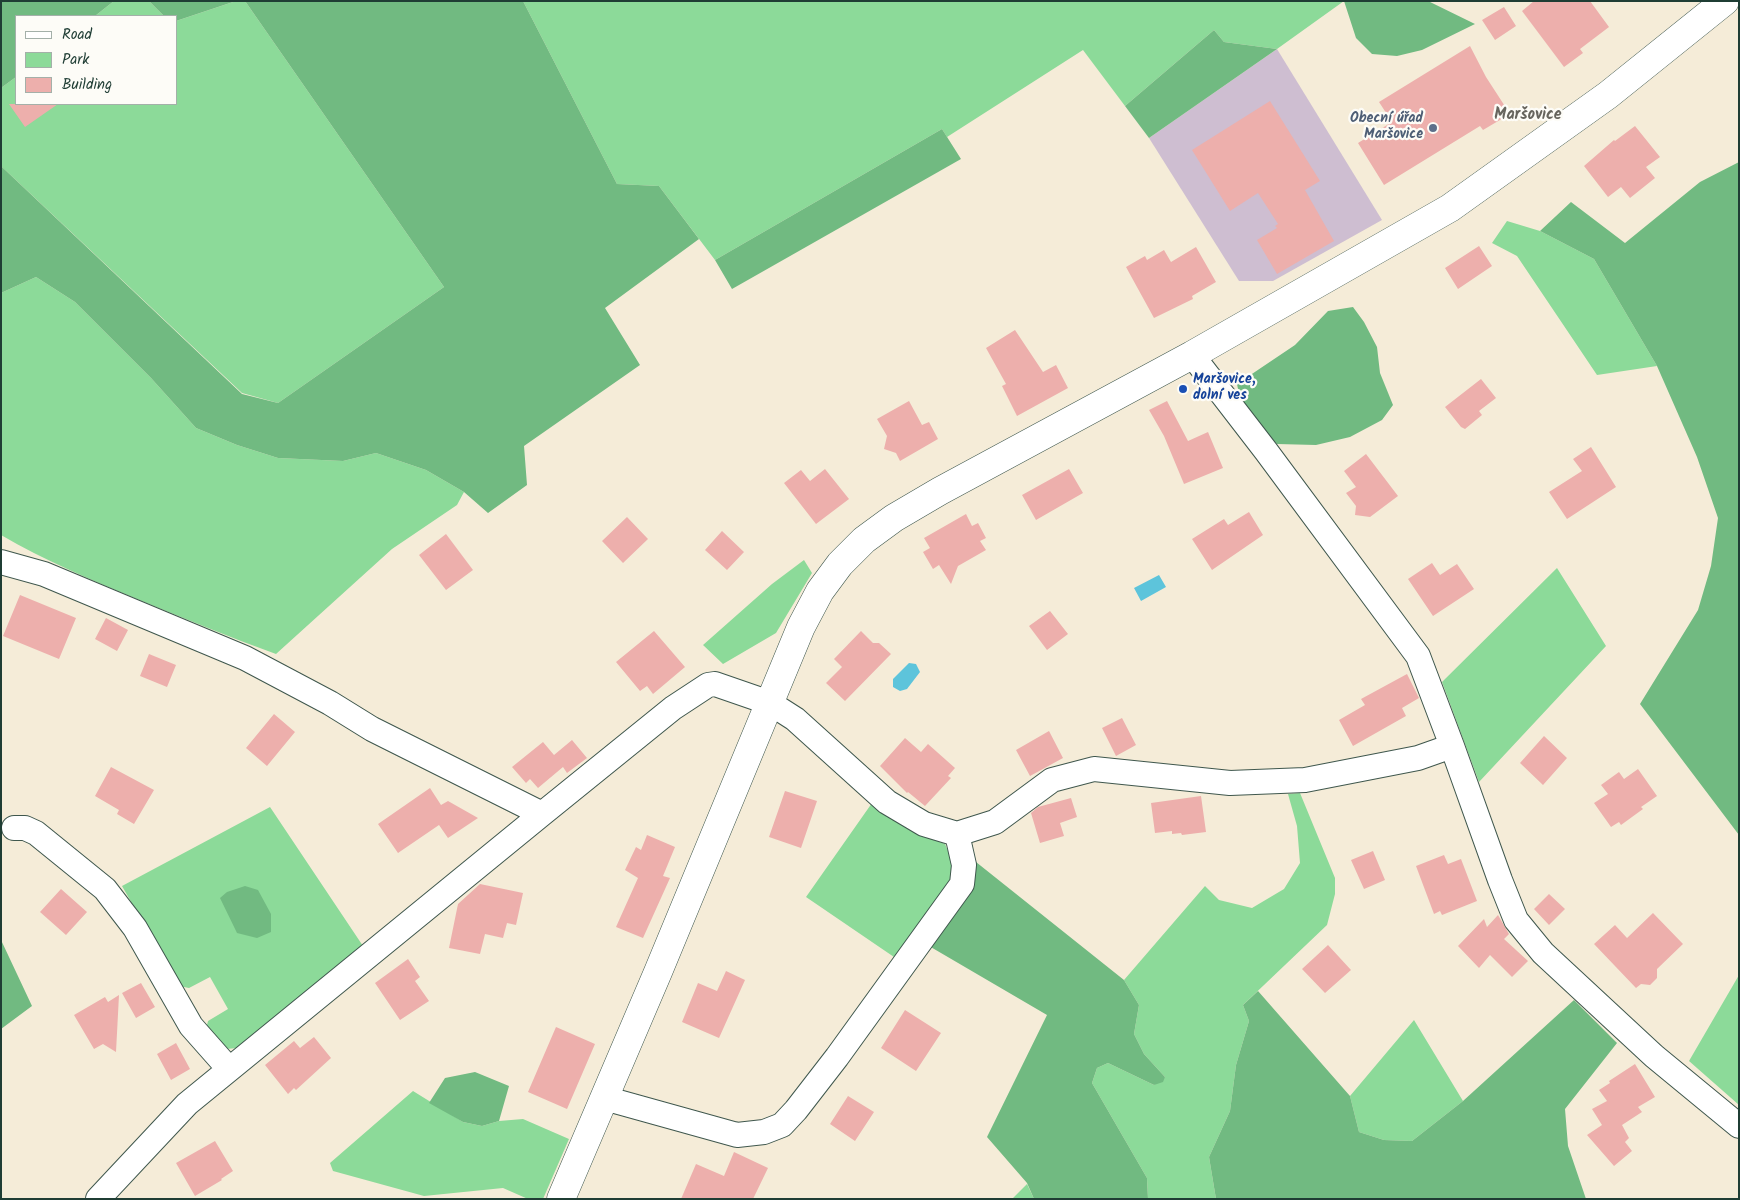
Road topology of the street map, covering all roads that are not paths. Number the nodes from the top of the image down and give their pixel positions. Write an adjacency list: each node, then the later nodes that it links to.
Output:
1 (1725, 1): 2 (main road)
2 (1192, 355): 4 (main road); 5 (street)
3 (1, 562): 6 (street)
4 (770, 703): 6 (street); 8 (street); 10 (main road)
5 (1452, 746): 8 (street); 11 (street)
6 (542, 814): 9 (street)
7 (14, 828): 9 (street)
8 (957, 834): 10 (street)
9 (228, 1069): 12 (street)
10 (604, 1098): 13 (main road)
11 (1739, 1126)
12 (98, 1199)
13 (561, 1199)

